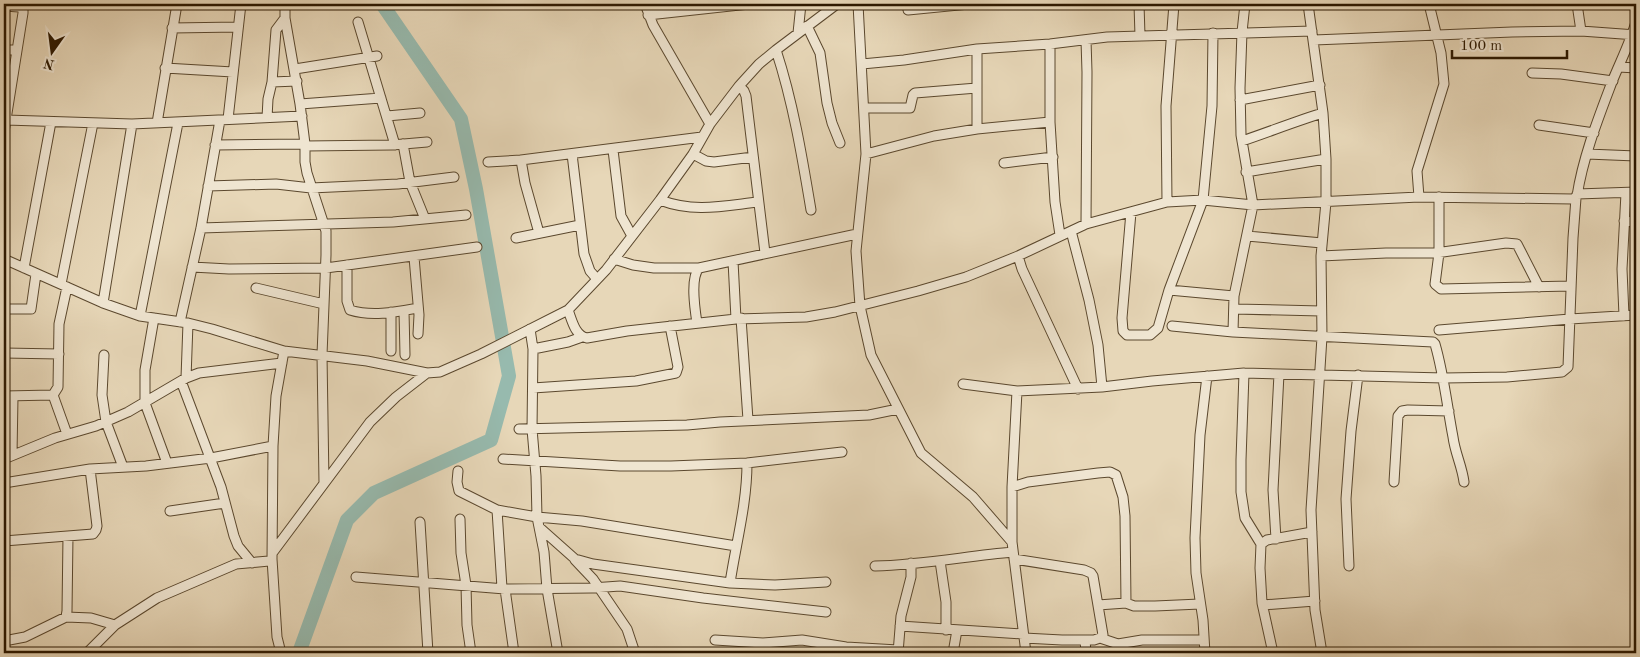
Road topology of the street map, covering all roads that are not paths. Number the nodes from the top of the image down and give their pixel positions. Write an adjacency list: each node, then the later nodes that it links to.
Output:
1 (177, 4): 24 (street)
2 (241, 4): 23 (street)
3 (285, 4): 19 (street)
4 (645, 4): 18 (street)
5 (749, 4): 18 (street)
6 (800, 4): 28 (street)
7 (837, 4): 22 (street)
8 (858, 4): 42 (street)
9 (969, 4): 17 (street)
10 (1139, 4): 33 (street)
11 (1174, 4): 30 (street)
12 (1245, 4): 27 (street)
13 (1308, 4): 25 (street)
14 (1429, 4): 32 (street)
15 (1577, 4): 26 (street)
16 (9, 5): 39 (street)
17 (908, 10)
18 (648, 15): 72 (street)
19 (286, 18): 46 (street); 51 (street)
20 (358, 22): 41 (street)
21 (1636, 22): 31 (street)
22 (807, 26): 28 (street); 80 (street)
23 (238, 27): 24 (street); 47 (street)
24 (172, 28): 44 (street)
25 (1312, 31): 27 (street); 35 (street)
26 (1581, 31): 31 (street); 32 (street)
27 (1242, 32): 29 (street); 56 (street)
28 (798, 33): 40 (street)
29 (1213, 33): 30 (street); 107 (street)
30 (1172, 34): 33 (street); 109 (street)
31 (1634, 34): 43 (street)
32 (1437, 35): 35 (street); 104 (street)
33 (1140, 36): 34 (street)
34 (1086, 40): 36 (street); 119 (street)
35 (1314, 40): 53 (street)
36 (1050, 44): 37 (street); 68 (street)
37 (977, 49): 42 (street); 54 (street)
38 (4, 50): 39 (street)
39 (17, 50): 64 (street)
40 (776, 50): 52 (street); 112 (street)
41 (373, 57): 46 (street); 55 (street)
42 (862, 64): 58 (street)
43 (1619, 67): 45 (street); 50 (street)
44 (165, 68): 47 (street); 67 (street)
45 (1636, 68)
46 (295, 69): 49 (street)
47 (233, 72): 65 (street)
48 (1532, 73): 50 (street)
49 (297, 81): 51 (street); 57 (street)
50 (1612, 81): 76 (street)
51 (272, 82): 63 (street)
52 (739, 86): 72 (street); 90 (street)
53 (1320, 86): 56 (street); 60 (street)
54 (977, 88): 58 (street); 74 (street)
55 (381, 98): 57 (street); 62 (street)
56 (1240, 100): 78 (street)
57 (300, 104): 61 (street)
58 (864, 108): 87 (street)
59 (420, 113): 62 (street)
60 (1323, 113): 78 (street); 92 (street)
61 (302, 116): 63 (street); 83 (street)
62 (387, 116): 81 (street)
63 (266, 118): 65 (street)
64 (6, 120): 66 (street); 75 (street)
65 (224, 120): 70 (street); 82 (street)
66 (51, 122): 69 (street); 141 (street)
67 (156, 122): 70 (street); 71 (street)
68 (1050, 122): 74 (street); 91 (street)
69 (93, 123): 71 (street); 146 (street)
70 (178, 123): 163 (street)
71 (132, 124): 152 (street)
72 (710, 124): 77 (street)
73 (1539, 125): 76 (street)
74 (977, 128): 87 (street)
75 (4, 132)
76 (1594, 133): 88 (street)
77 (702, 138): 84 (street); 86 (street)
78 (1242, 141): 96 (street)
79 (427, 142): 81 (street)
80 (840, 143)
81 (399, 144): 83 (street); 98 (street)
82 (215, 145): 83 (street); 99 (street)
83 (305, 145): 100 (street)
84 (613, 150): 85 (street); 126 (street)
85 (572, 154): 93 (street); 120 (street)
86 (692, 154): 90 (street); 106 (street)
87 (866, 154): 124 (street)
88 (1587, 154): 89 (street); 103 (street)
89 (1636, 156)
90 (752, 157): 108 (street)
91 (1053, 157): 95 (street); 125 (street)
92 (1326, 159): 96 (street); 110 (street)
93 (521, 160): 94 (street); 123 (street)
94 (488, 162)
95 (1004, 163)
96 (1246, 172): 111 (street)
97 (454, 177): 98 (street)
98 (410, 182): 100 (street); 115 (street)
99 (208, 186): 100 (street); 121 (street)
100 (311, 188): 118 (street)
101 (1636, 192): 102 (street)
102 (1626, 193): 103 (street); 116 (street)
103 (1577, 196): 105 (street); 147 (street)
104 (1419, 197): 105 (street); 110 (street)
105 (1439, 197): 132 (street)
106 (660, 200): 108 (street); 126 (street)
107 (1203, 200): 109 (street); 111 (street); 150 (street)
108 (758, 202): 131 (street)
109 (1168, 202): 113 (street)
110 (1326, 202): 111 (street); 129 (street)
111 (1252, 205): 127 (street)
112 (811, 210)
113 (1132, 212): 119 (street); 150 (street)
114 (466, 215): 115 (street)
115 (425, 219): 118 (street)
116 (1624, 221): 117 (street); 164 (street)
117 (1636, 222)
118 (324, 224): 121 (street); 142 (street)
119 (1086, 224): 122 (street)
120 (580, 225): 123 (street); 145 (street)
121 (201, 228): 140 (street)
122 (1071, 231): 125 (street); 196 (street)
123 (539, 233): 128 (street)
124 (858, 234): 131 (street); 154 (street)
125 (1060, 235): 133 (street)
126 (632, 236): 137 (street)
127 (1247, 236): 129 (street); 151 (street)
128 (516, 238)
129 (1322, 243): 134 (street)
130 (477, 247): 135 (street)
131 (765, 253): 138 (street)
132 (1440, 253): 134 (street); 148 (street); 148 (street)
133 (1018, 256): 154 (street); 198 (street)
134 (1321, 256): 160 (street)
135 (414, 257): 139 (street); 155 (street)
136 (4, 259): 141 (street)
137 (614, 259): 143 (street); 145 (street)
138 (733, 261): 143 (street); 166 (street)
139 (347, 266): 142 (street); 161 (street)
140 (192, 267): 142 (street); 168 (street)
141 (24, 268): 144 (street)
142 (326, 268): 153 (street)
143 (699, 268): 169 (street)
144 (36, 274): 146 (street); 156 (street)
145 (597, 279): 158 (street)
146 (64, 285): 152 (street); 182 (street)
147 (1571, 286): 148 (street); 167 (street)
148 (1539, 287)
149 (256, 288): 153 (street)
150 (1168, 290): 151 (street)
151 (1234, 296): 157 (street)
152 (104, 303): 163 (street)
153 (324, 304): 183 (street)
154 (860, 306): 166 (street); 203 (street)
155 (418, 308): 159 (street); 175 (street)
156 (4, 309)
157 (1234, 309): 160 (street); 174 (street)
158 (568, 310): 172 (street); 176 (street)
159 (404, 311): 161 (street); 184 (street)
160 (1321, 311): 177 (street)
161 (391, 312): 180 (street)
162 (1636, 315): 164 (street)
163 (140, 316): 165 (street)
164 (1624, 316): 167 (street)
165 (154, 318): 168 (street); 202 (street)
166 (738, 319): 169 (street); 205 (street)
167 (1570, 319): 173 (street); 193 (street)
168 (184, 323): 179 (street); 194 (street)
169 (697, 323): 170 (street)
170 (670, 326): 176 (street); 197 (street)
171 (1172, 326): 174 (street)
172 (530, 330): 178 (street); 187 (street)
173 (1438, 330)
174 (1233, 332): 177 (street)
175 (418, 334)
176 (582, 337): 178 (street)
177 (1322, 337): 190 (street); 193 (street)
178 (532, 349): 197 (street)
179 (284, 351): 183 (street); 186 (street)
180 (391, 351)
181 (4, 353): 182 (street)
182 (59, 354): 200 (street)
183 (322, 355): 187 (street); 224 (street)
184 (405, 355)
185 (104, 356): 206 (street)
186 (282, 363): 194 (street); 210 (street)
187 (427, 373): 224 (street)
188 (1244, 373): 189 (street); 192 (street); 238 (street)
189 (1279, 374): 190 (street); 235 (street)
190 (1320, 374): 191 (street); 233 (street)
191 (1358, 375): 193 (street); 247 (street)
192 (1207, 376): 196 (street); 258 (street)
193 (1444, 378): 204 (street)
194 (184, 380): 202 (street); 213 (street)
195 (963, 384): 199 (street)
196 (1102, 387): 198 (street)
197 (533, 388): 208 (street)
198 (1078, 389): 199 (street)
199 (1017, 392): 225 (street)
200 (53, 395): 201 (street); 209 (street)
201 (8, 397): 212 (street)
202 (146, 403): 206 (street); 216 (street)
203 (898, 409): 205 (street); 237 (street)
204 (1449, 412): 221 (street); 222 (street)
205 (748, 420): 208 (street)
206 (106, 422): 209 (street); 218 (street)
207 (519, 428): 208 (street)
208 (532, 429): 215 (street)
209 (67, 434): 212 (street)
210 (273, 446): 213 (street); 240 (street)
211 (842, 452): 217 (street)
212 (8, 457)
213 (211, 458): 216 (street); 226 (street)
214 (503, 459): 215 (street)
215 (535, 462): 217 (street); 229 (street)
216 (167, 463): 218 (street)
217 (747, 463): 239 (street)
218 (123, 467): 219 (street)
219 (90, 469): 223 (street); 234 (street)
220 (458, 471): 228 (street)
221 (1394, 482)
222 (1464, 482)
223 (4, 483)
224 (324, 483): 240 (street)
225 (1012, 487): 237 (street); 257 (street)
226 (225, 502): 227 (street); 244 (street)
227 (170, 510)
228 (497, 510): 229 (street); 253 (street)
229 (537, 517): 232 (street); 239 (street)
230 (460, 519): 252 (street)
231 (420, 522): 249 (street)
232 (539, 527): 242 (street); 255 (street)
233 (1312, 532): 235 (street); 256 (street)
234 (68, 536): 236 (street); 262 (street)
235 (1276, 539): 238 (street)
236 (4, 541)
237 (1012, 542): 241 (street)
238 (1261, 544): 259 (street)
239 (736, 546): 251 (street)
240 (272, 556): 244 (street); 274 (street)
241 (1014, 556): 243 (street); 260 (street); 267 (street)
242 (575, 559): 251 (street); 254 (street)
243 (940, 562): 245 (street); 265 (street)
244 (252, 563): 263 (street)
245 (911, 563): 246 (street); 264 (street)
246 (875, 566)
247 (1349, 566)
248 (356, 577): 249 (street)
249 (423, 582): 252 (street); 278 (street)
250 (826, 582): 251 (street)
251 (730, 583)
252 (466, 585): 253 (street); 279 (street)
253 (503, 588): 255 (street); 280 (street)
254 (600, 588): 255 (street); 261 (street); 282 (street)
255 (548, 589): 281 (street)
256 (1315, 601): 259 (street); 288 (street)
257 (1126, 603): 258 (street); 260 (street)
258 (1200, 604): 273 (street)
259 (1263, 605): 287 (street)
260 (1098, 606): 268 (street)
261 (826, 612)
262 (66, 617): 263 (street); 269 (street)
263 (115, 625): 270 (street)
264 (900, 626): 265 (street); 275 (street)
265 (946, 630): 266 (street)
266 (957, 630): 267 (street); 283 (street)
267 (1023, 636): 272 (street); 284 (street)
268 (1100, 638): 272 (street); 273 (street)
269 (4, 640)
270 (100, 640): 276 (street); 277 (street)
271 (715, 640): 275 (street)
272 (1085, 640): 285 (street)
273 (1204, 640): 286 (street)
274 (279, 652)
275 (898, 652)
276 (87, 653)
277 (97, 653)
278 (428, 653)
279 (471, 653)
280 (514, 653)
281 (558, 653)
282 (635, 653)
283 (953, 653)
284 (1026, 653)
285 (1086, 653)
286 (1205, 653)
287 (1273, 653)
288 (1322, 653)

